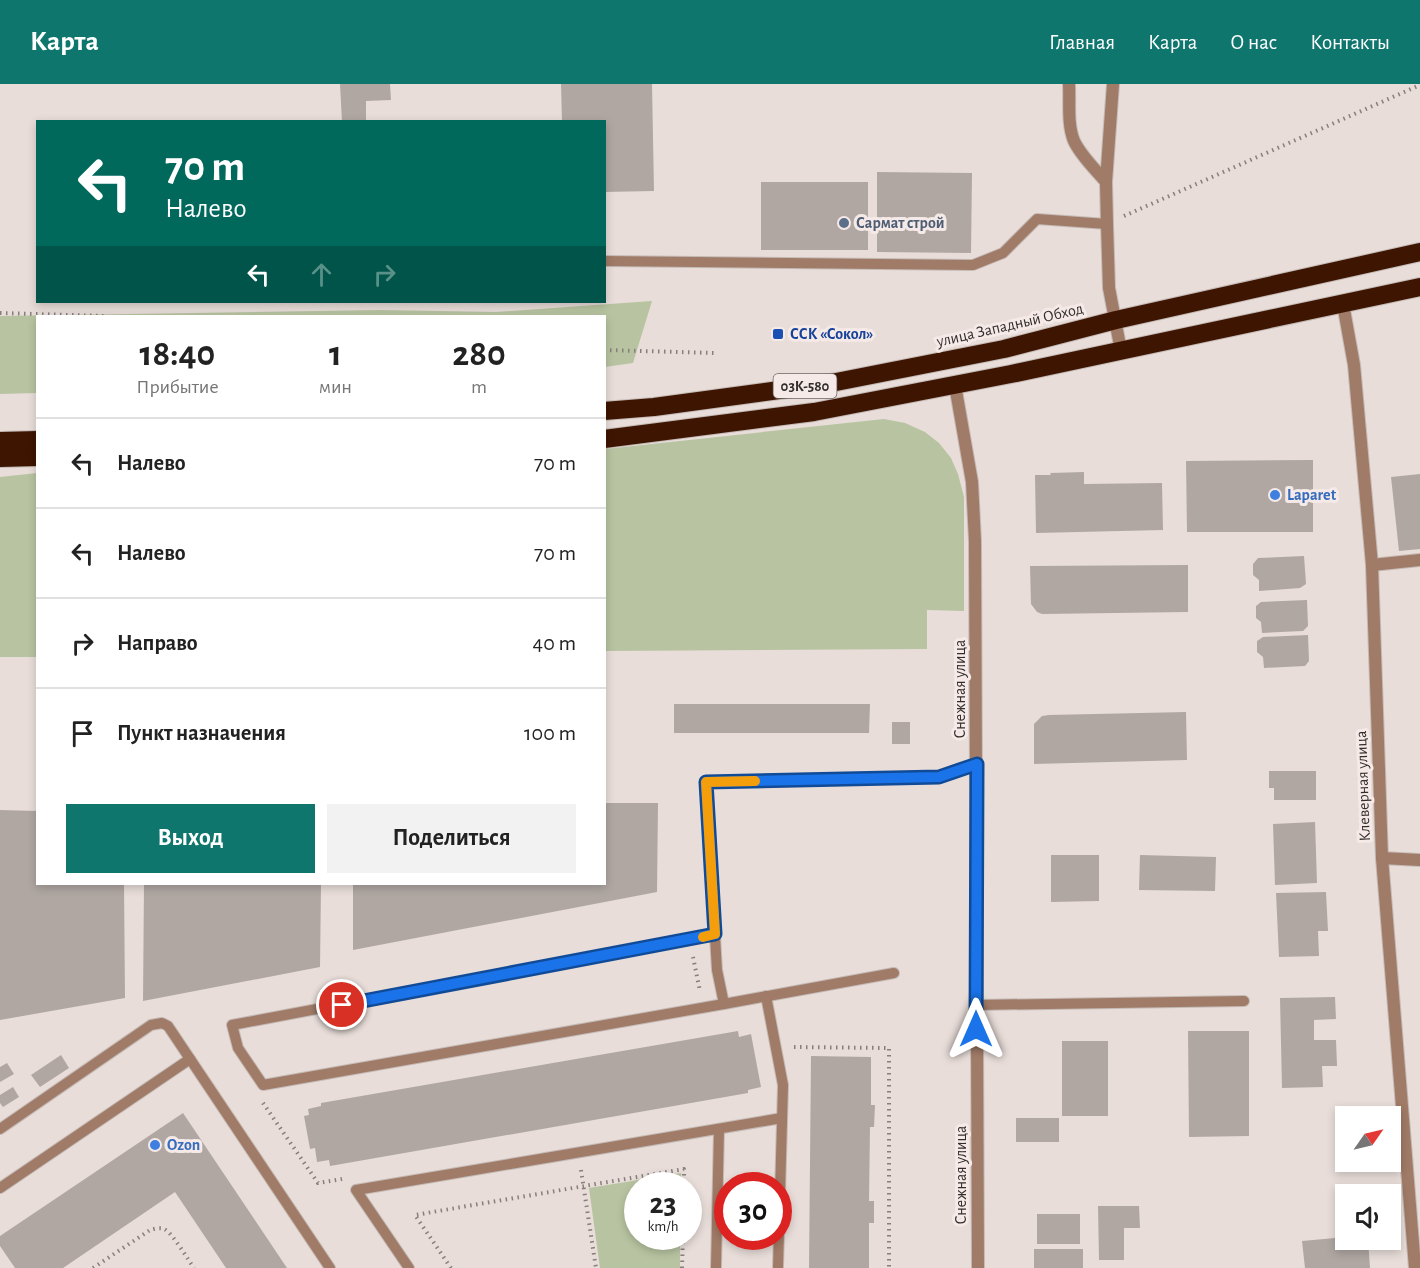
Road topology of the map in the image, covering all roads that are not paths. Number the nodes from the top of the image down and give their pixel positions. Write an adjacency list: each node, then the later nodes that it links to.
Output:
1 (1069, 84): 3 (street)
2 (1113, 84): 3 (street)
3 (1106, 182): 4 (street)
4 (1107, 224): 6 (lane); 9 (street)
5 (1420, 252): 9 (highway, улица Западный Обход / 03К-580)
6 (606, 261)
7 (1420, 286): 8 (highway, 03К-580)
8 (1343, 304): 10 (highway, 03К-580); 19 (street, Клеверная улица)
9 (1116, 320): 10 (street); 12 (highway, улица Западный Обход / 03К-580)
10 (1121, 351): 11 (highway, 03К-580)
11 (955, 385): 13 (highway, 03К-580); 20 (street, Снежная улица)
12 (606, 411)
13 (606, 439)
14 (36, 440): 15 (highway)
15 (0, 441)
16 (36, 457): 17 (highway)
17 (0, 458)
18 (1420, 560): 19 (street)
19 (1372, 564): 21 (street, Клеверная улица)
20 (977, 764): 23 (lane); 28 (street, Снежная улица)
21 (1382, 858): 22 (street); 39 (street, Клеверная улица)
22 (1420, 860)
23 (715, 934): 27 (lane); 27 (lane)
24 (894, 973): 25 (lane)
25 (766, 996): 27 (lane); 30 (lane)
26 (1244, 1001): 28 (lane)
27 (724, 1004)
28 (976, 1005): 38 (street, Снежная улица)
29 (190, 1059): 31 (lane); 33 (lane); 34 (lane)
30 (782, 1118): 32 (lane); 37 (lane)
31 (0, 1129)
32 (719, 1129): 35 (lane); 36 (lane)
33 (0, 1188)
34 (330, 1268)
35 (409, 1268)
36 (716, 1268)
37 (778, 1268)
38 (978, 1268)
39 (1415, 1268)

